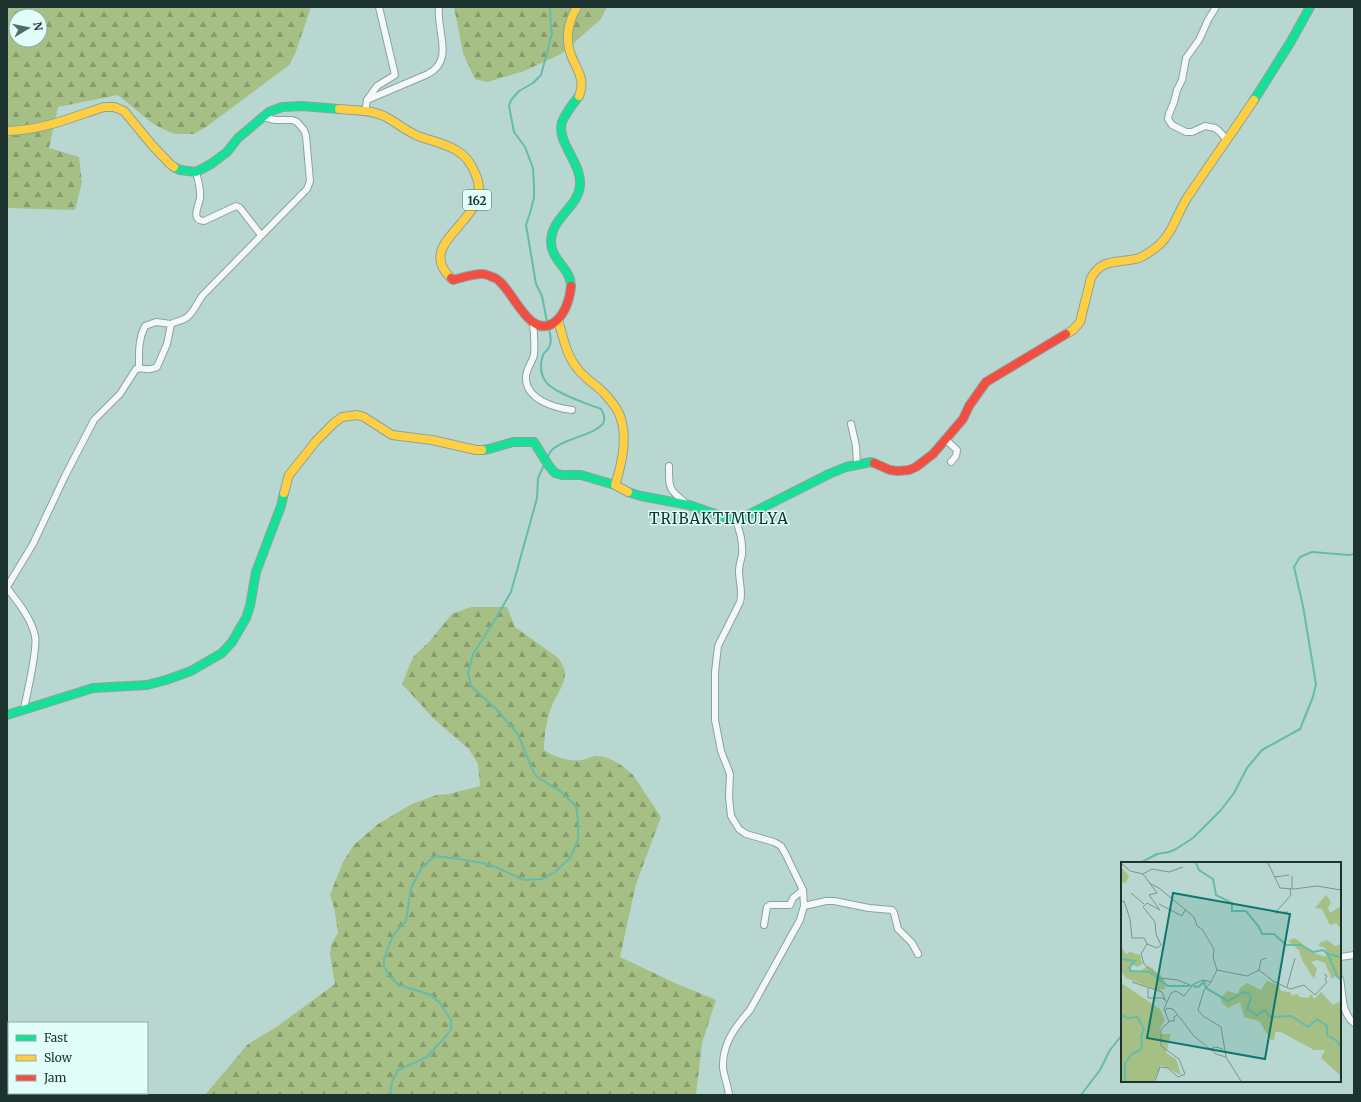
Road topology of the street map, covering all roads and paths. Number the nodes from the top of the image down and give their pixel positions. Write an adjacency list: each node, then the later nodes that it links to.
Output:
1 (379, 7): 6 (street)
2 (439, 7): 6 (street)
3 (578, 7): 13 (street)
4 (1216, 7): 10 (street)
5 (1310, 7): 10 (street)
6 (367, 100): 7 (street)
7 (365, 112): 8 (street, 162); 14 (street, 162)
8 (262, 117): 11 (street, 162); 12 (street)
9 (7, 131): 11 (street)
10 (1227, 140): 19 (street)
11 (196, 172): 12 (street)
12 (261, 235): 15 (street)
13 (558, 320): 14 (street); 23 (street)
14 (533, 323): 17 (street)
15 (171, 324): 16 (street); 16 (street)
16 (139, 368): 26 (street)
17 (572, 410)
18 (851, 424): 21 (street)
19 (945, 439): 20 (street); 21 (street)
20 (951, 462)
21 (856, 465): 25 (street)
22 (669, 466): 24 (street)
23 (615, 485): 24 (street); 27 (street)
24 (688, 505): 25 (street)
25 (736, 521): 29 (street)
26 (7, 587): 27 (street)
27 (24, 709): 28 (street)
28 (7, 715)
29 (803, 890): 30 (street); 31 (street)
30 (804, 906): 32 (street); 37 (street)
31 (764, 925)
32 (918, 954)
33 (1354, 955): 34 (street)
34 (1341, 957)
35 (1341, 988): 36 (street)
36 (1354, 1023)
37 (729, 1095)

